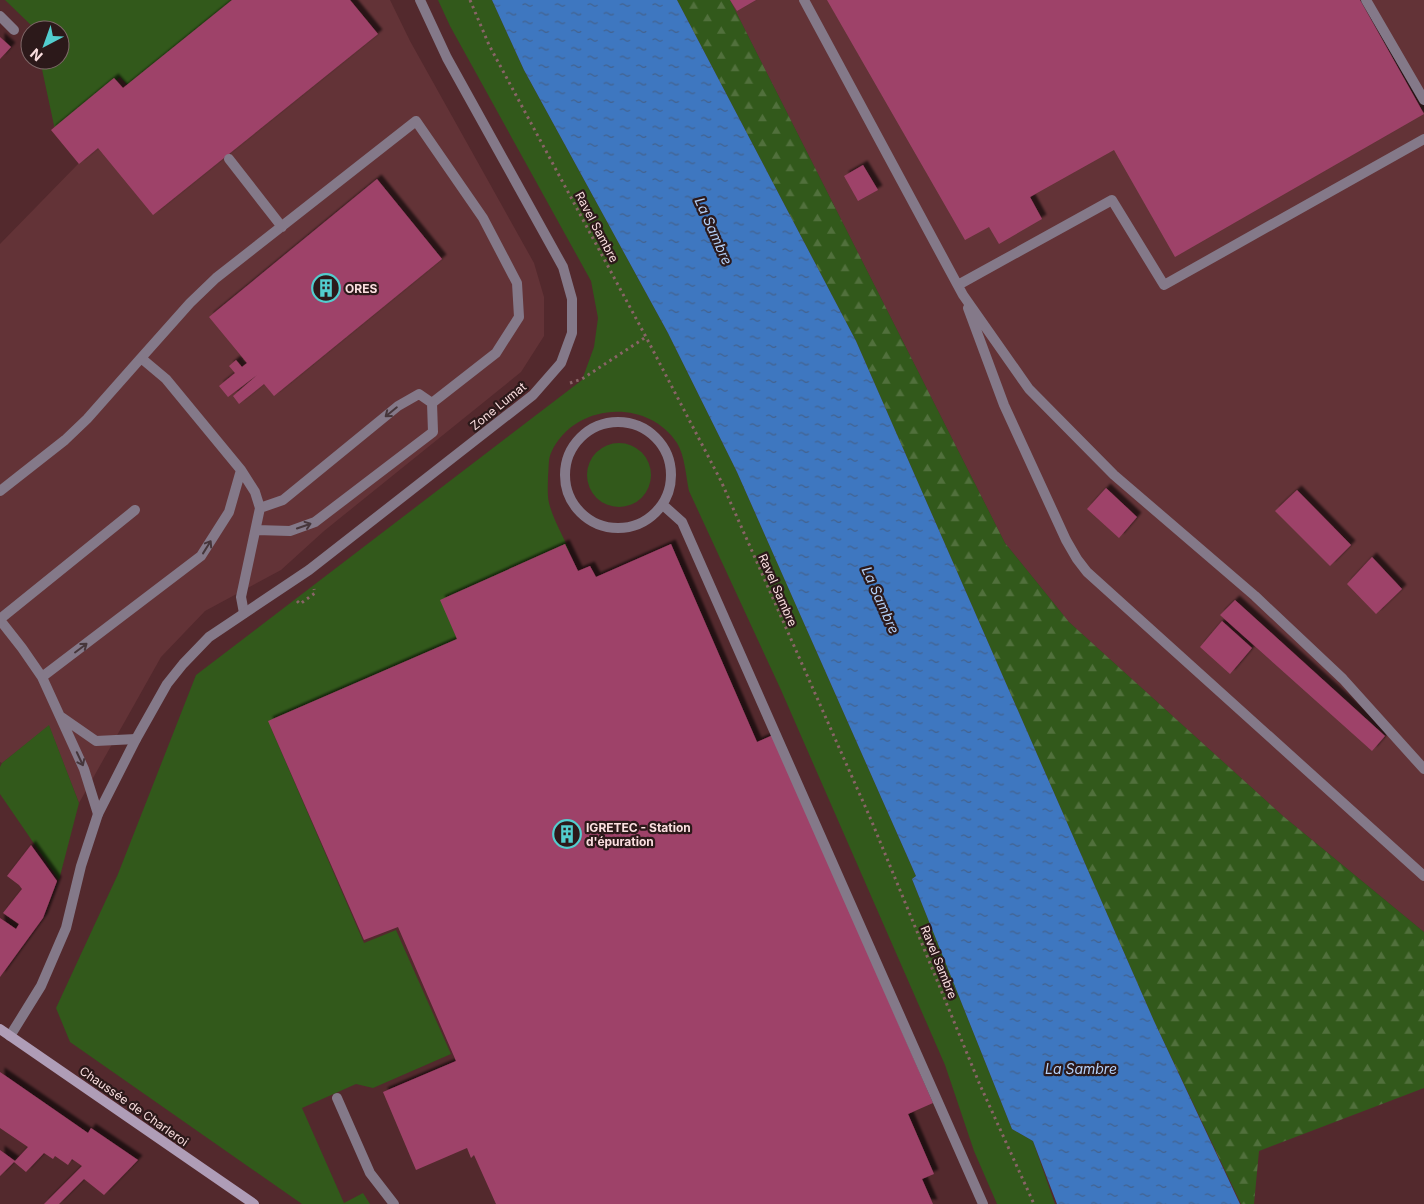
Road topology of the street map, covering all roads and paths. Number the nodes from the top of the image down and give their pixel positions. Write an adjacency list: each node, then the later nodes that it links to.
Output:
1 (420, 0): 23 (street, Zone Lumat)
2 (470, 0): 13 (path, Ravel Sambre)
3 (804, 0): 11 (street)
4 (1366, 0): 7 (street)
5 (0, 16): 6 (street)
6 (14, 30)
7 (1424, 100)
8 (1424, 139): 11 (street)
9 (229, 159): 10 (street)
10 (282, 227): 14 (street); 16 (street)
11 (958, 285): 12 (street)
12 (963, 295): 28 (street); 30 (street)
13 (646, 337): 15 (path); 37 (path, Ravel Sambre)
14 (141, 358): 17 (street); 18 (street)
15 (566, 384)
16 (432, 403): 20 (street, one-way to 20); 22 (street, one-way to 16)
17 (242, 470): 20 (street); 25 (street, one-way to 17)
18 (0, 491)
19 (663, 505): 19 (street); 36 (street)
20 (260, 508): 22 (street)
21 (135, 510): 24 (street)
22 (256, 530): 23 (street)
23 (244, 613): 27 (street, Zone Lumat)
24 (0, 619): 25 (street)
25 (42, 677): 26 (street)
26 (59, 715): 27 (street); 29 (street, one-way to 29)
27 (136, 739): 29 (street, Zone Lumat)
28 (1424, 769)
29 (98, 814): 32 (street, Zone Lumat)
30 (1424, 876)
31 (0, 1029): 32 (main road, Chaussée de Charleroi)
32 (10, 1036): 34 (main road, Chaussée de Charleroi)
33 (337, 1098): 35 (street)
34 (254, 1204)
35 (394, 1204)
36 (983, 1204)
37 (1034, 1204)

